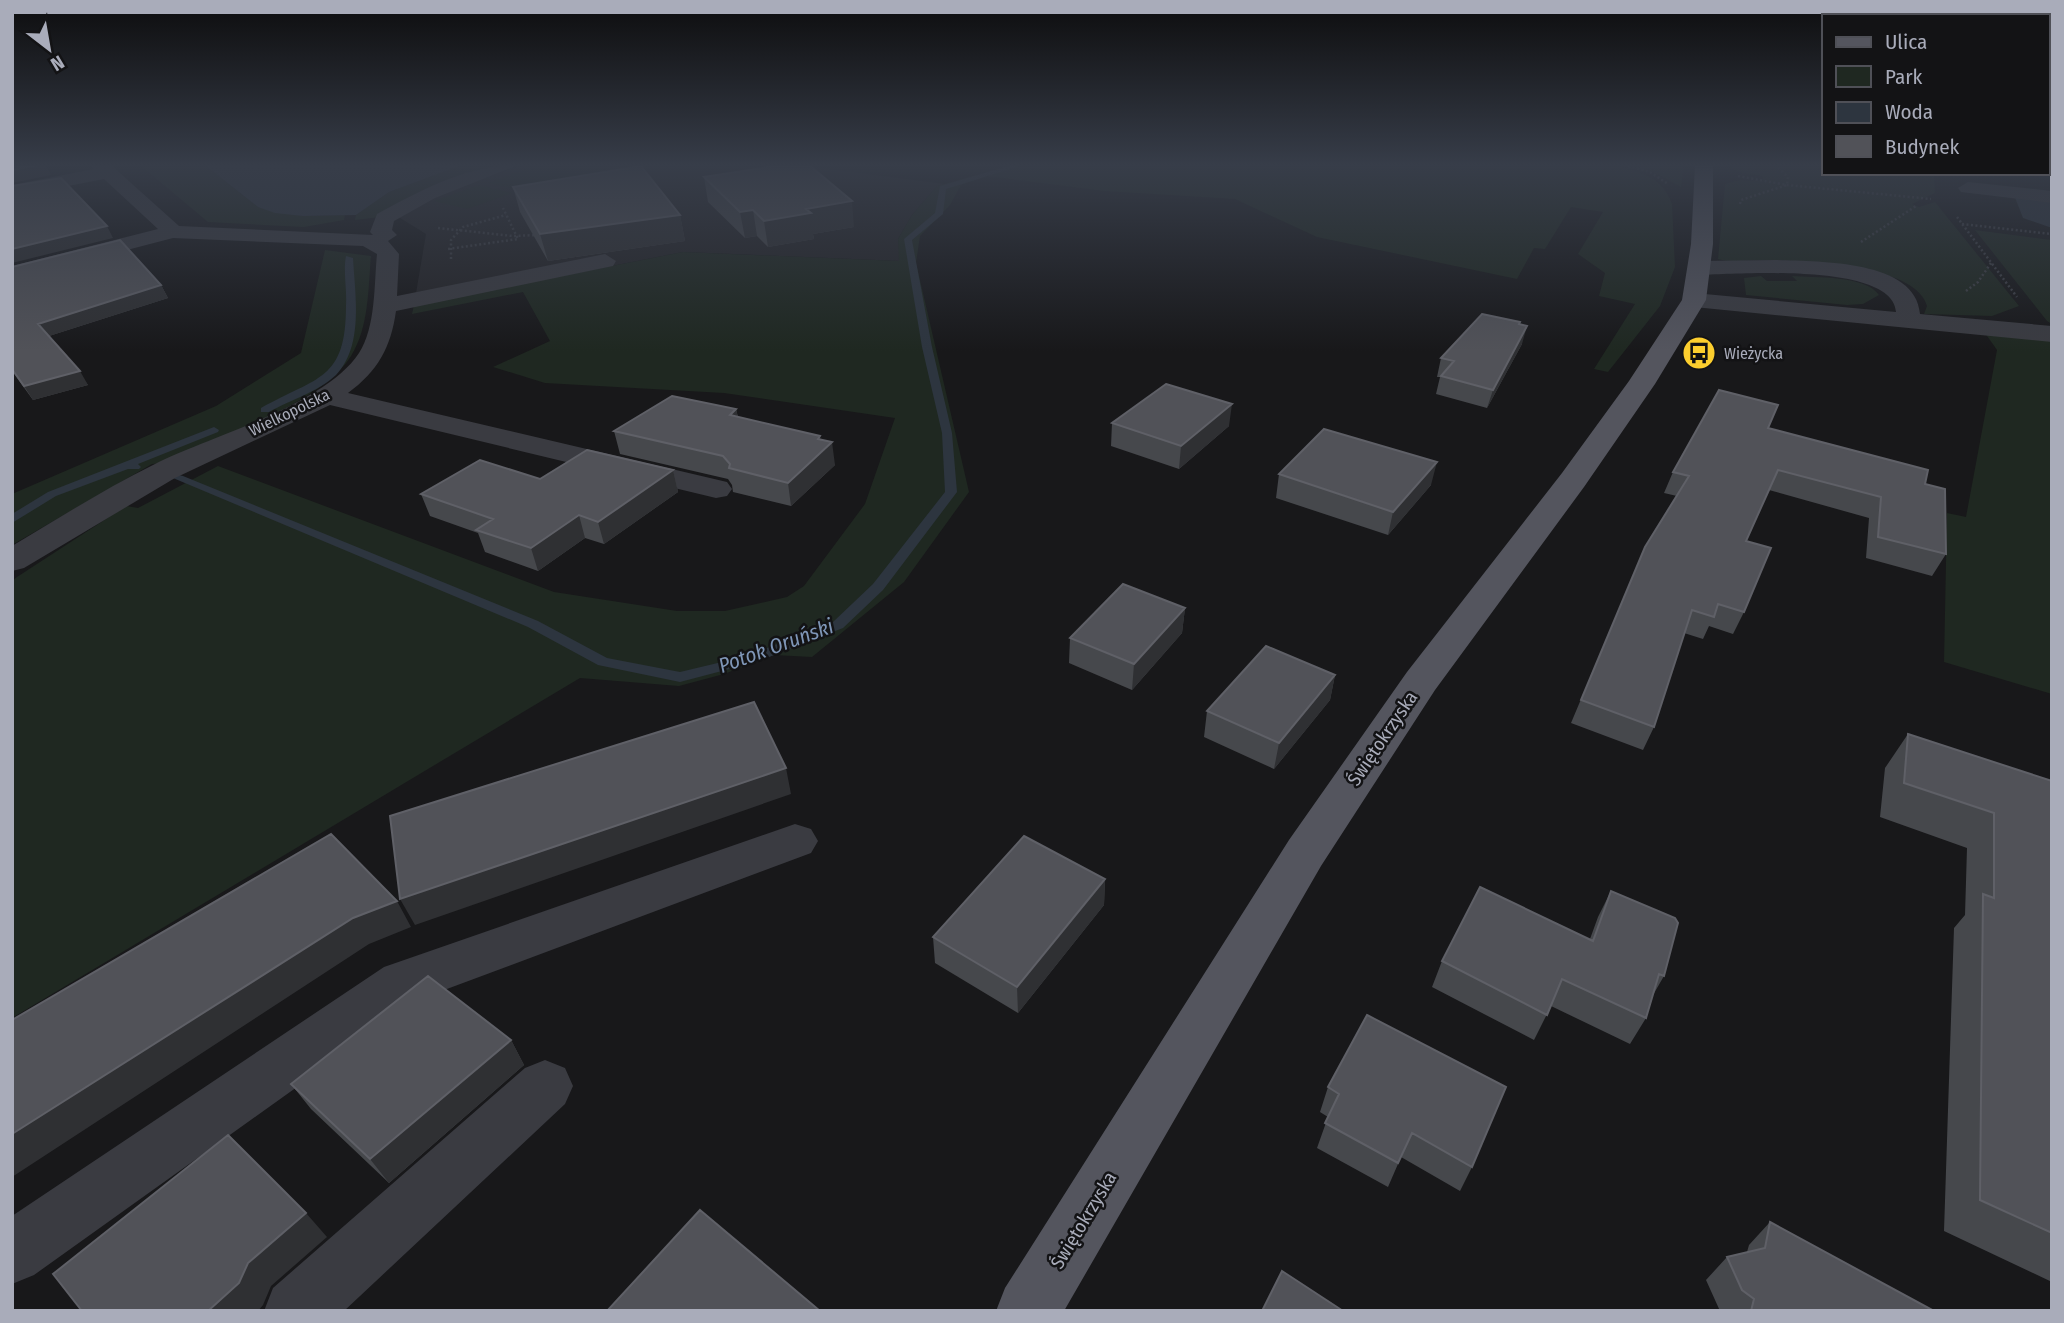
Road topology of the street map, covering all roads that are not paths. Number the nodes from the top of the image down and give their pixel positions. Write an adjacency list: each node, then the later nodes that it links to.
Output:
1 (167, 227): 4 (street)
2 (382, 227): 5 (street)
3 (1700, 227): 8 (main road, Świętokrzyska)
4 (173, 232): 5 (street); 7 (street)
5 (386, 235): 9 (street, Wielkopolska)
6 (605, 261): 9 (street)
7 (12, 273)
8 (1696, 284): 10 (street); 10 (street); 19 (main road, Świętokrzyska)
9 (384, 306): 12 (street, Wielkopolska)
10 (1908, 319): 11 (street)
11 (2047, 333)
12 (326, 396): 13 (street); 14 (street, Wielkopolska)
13 (716, 489)
14 (12, 561)
15 (795, 841): 17 (street)
16 (545, 1086): 18 (street)
17 (12, 1253)
18 (296, 1311)
19 (1028, 1311)

